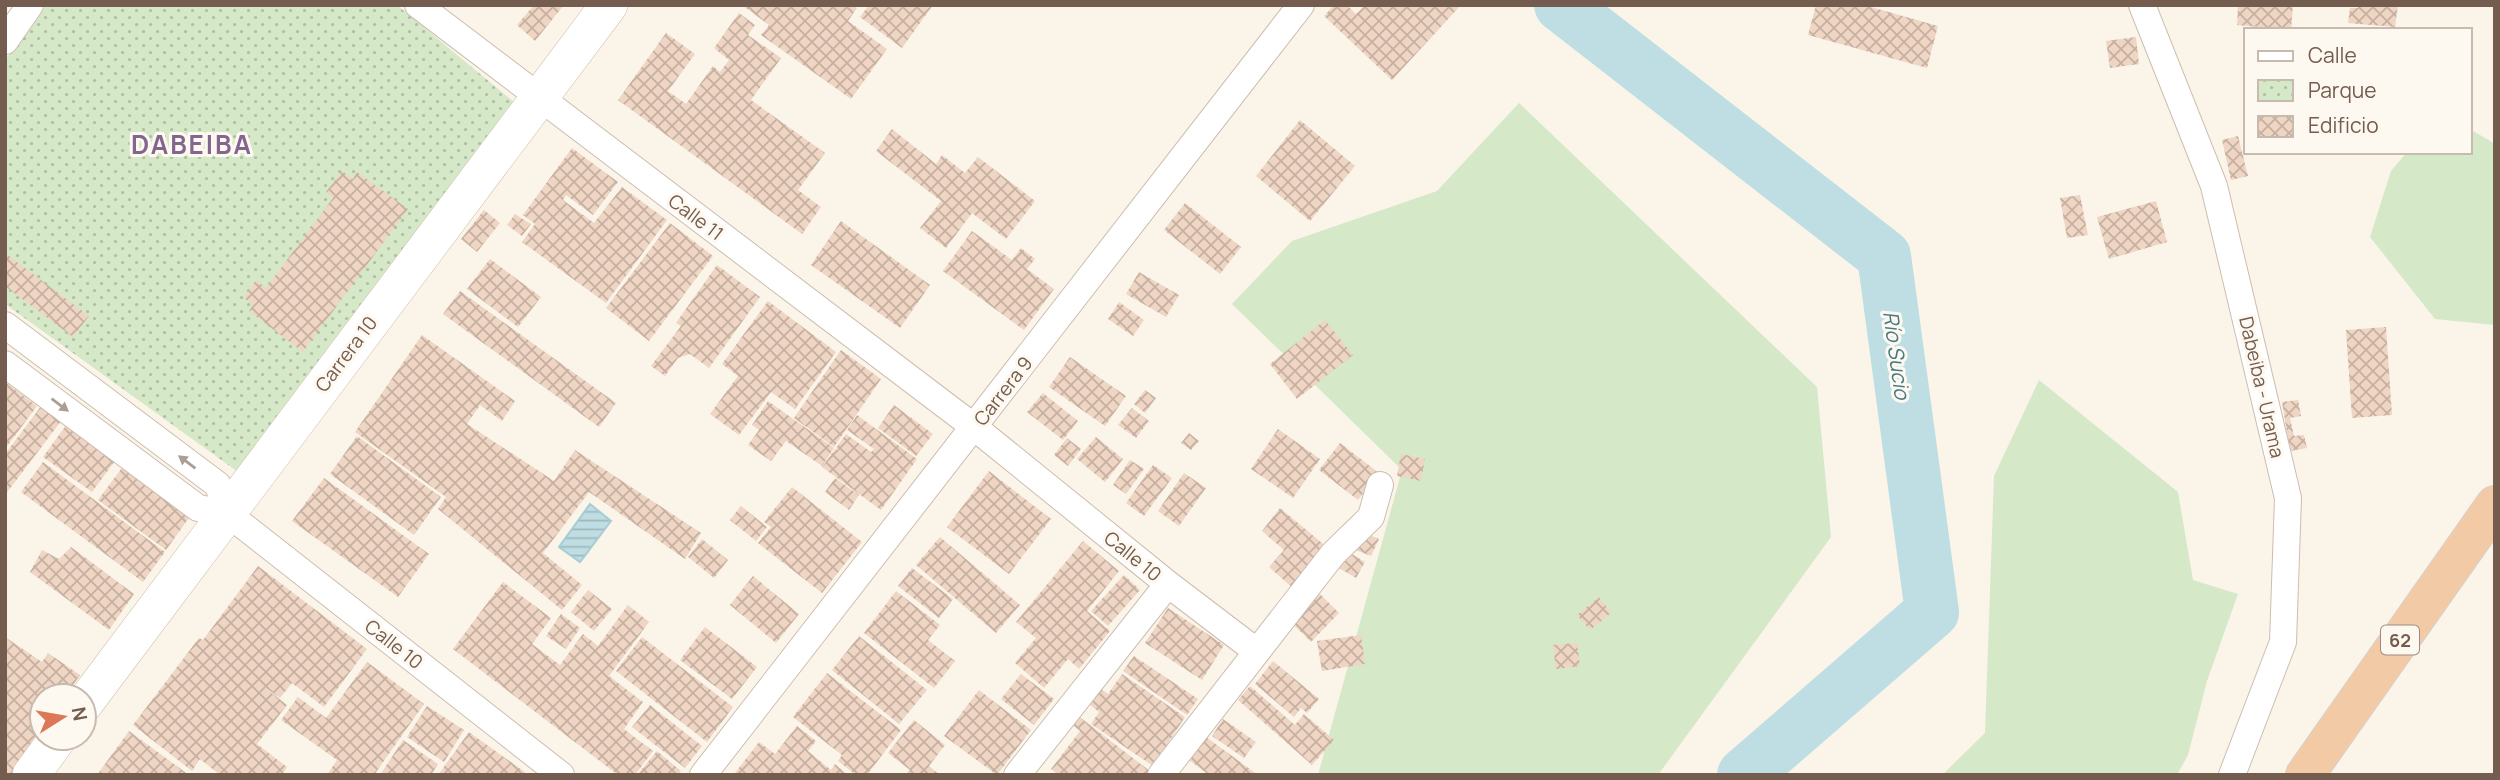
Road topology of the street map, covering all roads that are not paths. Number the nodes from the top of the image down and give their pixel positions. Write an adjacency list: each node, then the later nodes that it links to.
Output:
1 (30, 5): 6 (street)
2 (418, 5): 7 (street, Calle 11)
3 (609, 5): 7 (main road, Carrera 10)
4 (1301, 5): 10 (street, Carrera 9)
5 (2142, 5): 23 (street, Dabeiba - Urama)
6 (5, 41)
7 (538, 99): 10 (street, Calle 11); 13 (main road, Carrera 10)
8 (5, 325): 13 (street, Calle 10, one-way to 8)
9 (5, 364): 13 (street, Calle 10, one-way to 13)
10 (974, 428): 14 (street, Calle 10); 20 (street, Carrera 9)
11 (1380, 485): 15 (street)
12 (2495, 505): 24 (highway, 62)
13 (227, 513): 16 (main road, Carrera 10); 19 (street, Calle 10)
14 (1168, 584): 15 (street); 21 (street, Calle 10)
15 (1256, 651): 22 (street)
16 (98, 685)
17 (48, 752): 18 (main road)
18 (31, 775)
19 (561, 775)
20 (703, 775)
21 (1017, 775)
22 (1161, 775)
23 (2232, 775)
24 (2305, 775)

